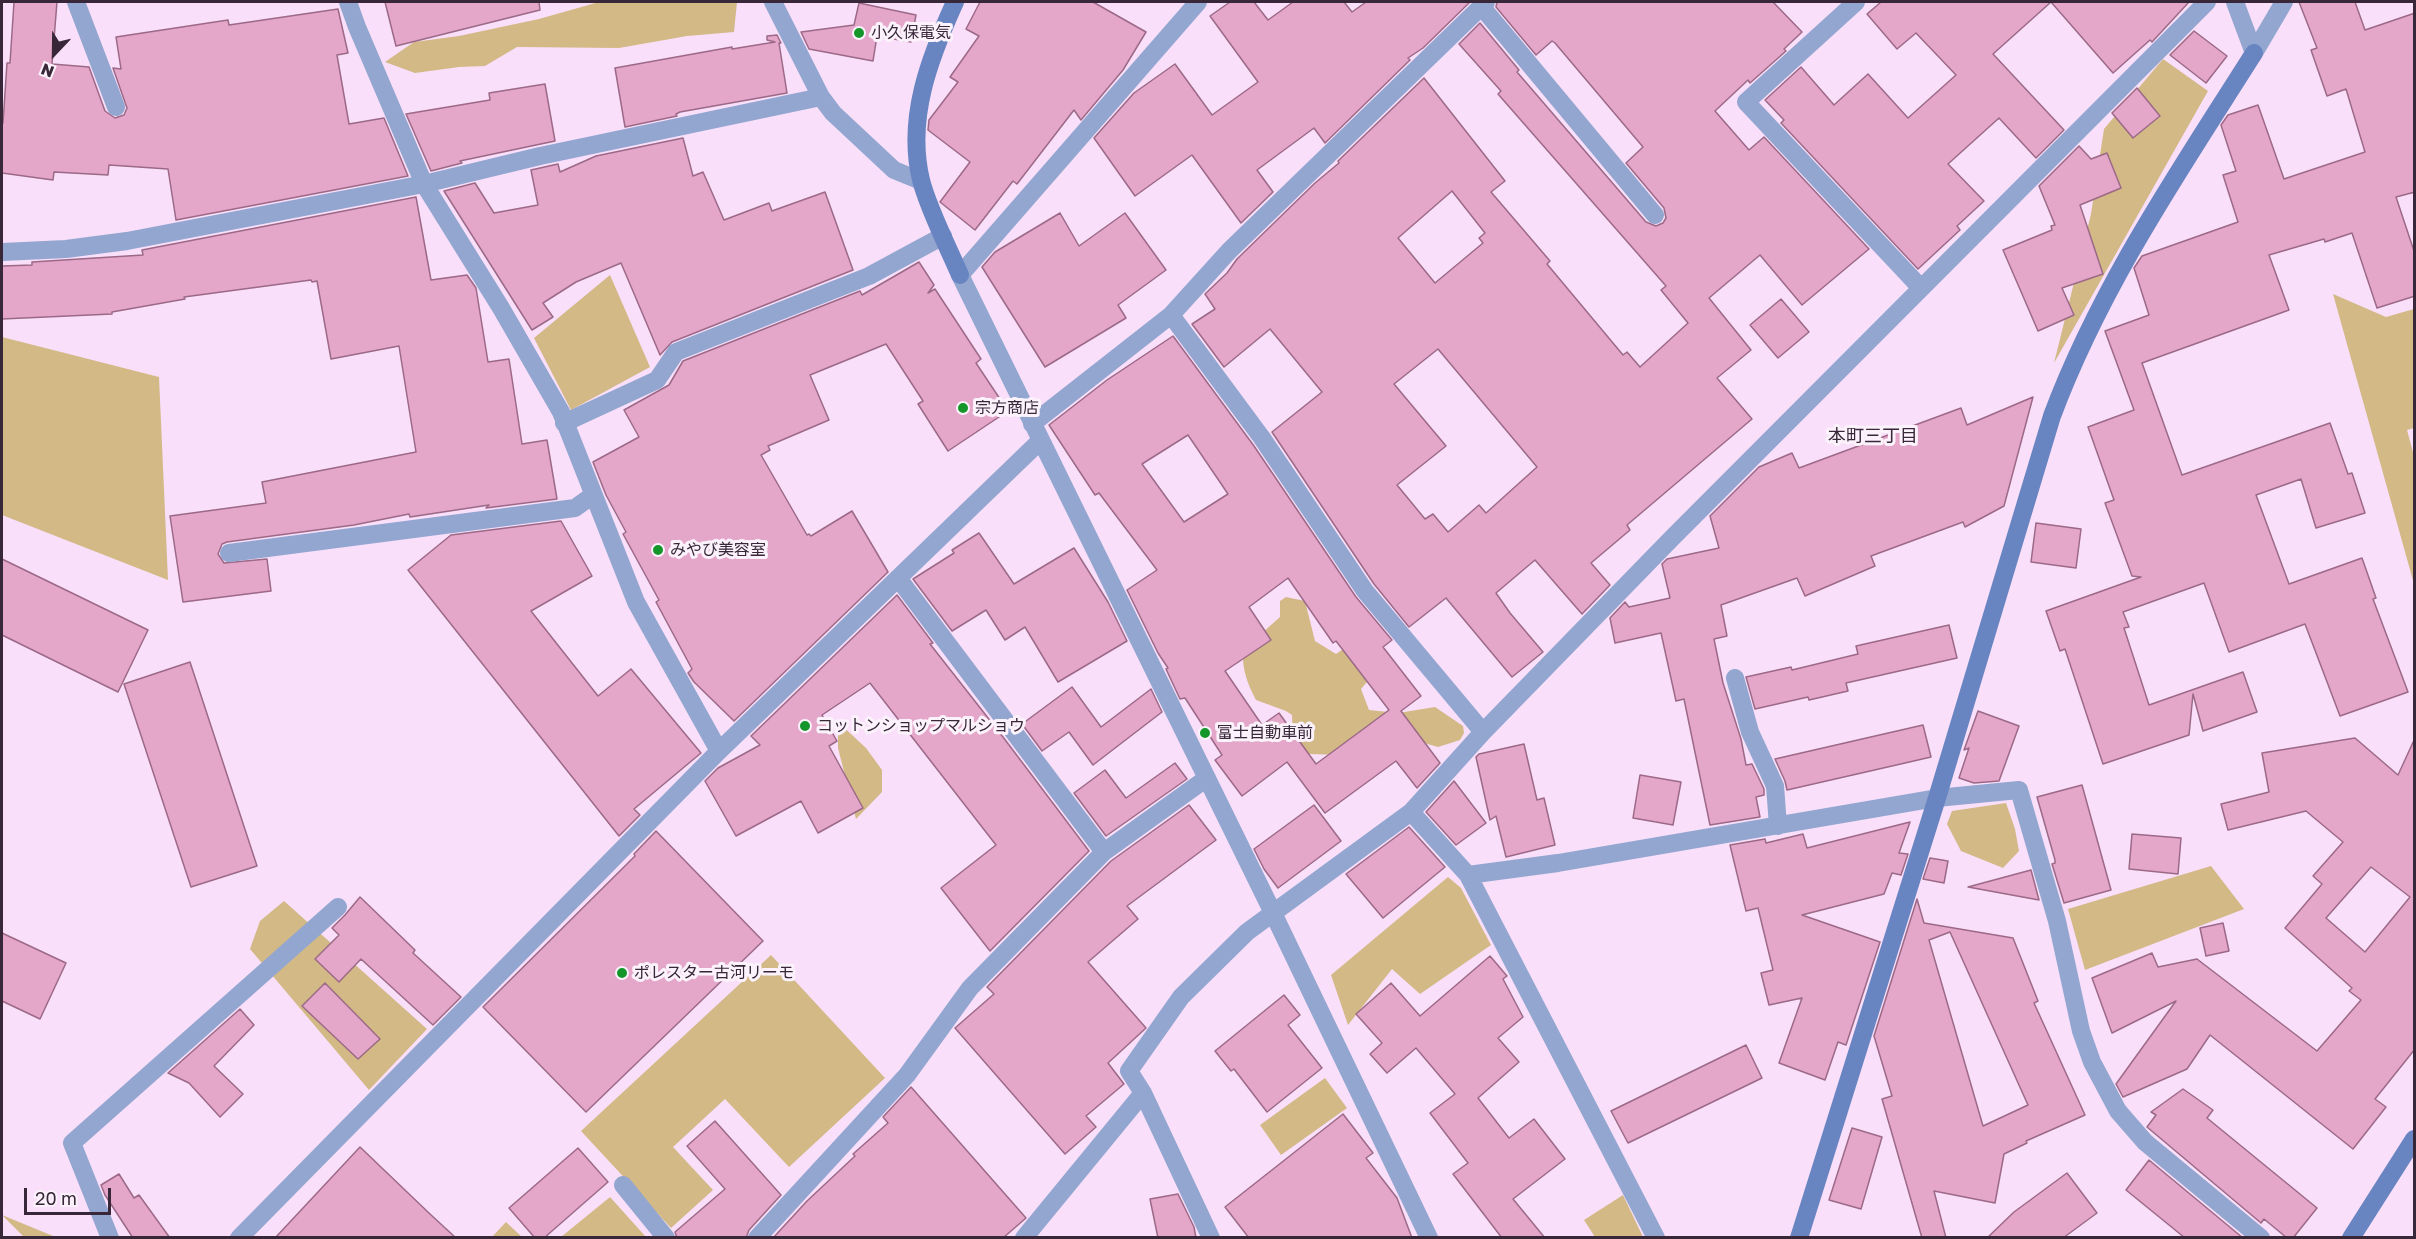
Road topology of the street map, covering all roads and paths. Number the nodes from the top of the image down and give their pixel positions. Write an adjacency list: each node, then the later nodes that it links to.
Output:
1 (76, 2): 13 (street)
2 (348, 2): 15 (street)
3 (773, 2): 12 (street)
4 (956, 2): 14 (street)
5 (1198, 2): 19 (street)
6 (1856, 2): 20 (street)
7 (2207, 2): 20 (street)
8 (2235, 2): 11 (street)
9 (2284, 2): 11 (street)
10 (1484, 4): 16 (street); 21 (street)
11 (2254, 53): 31 (street)
12 (821, 97): 14 (street); 15 (street)
13 (116, 107)
14 (921, 181): 17 (street)
15 (424, 184): 18 (street); 22 (street)
16 (1655, 215)
17 (943, 236): 19 (street); 22 (street)
18 (2, 252)
19 (960, 274): 23 (street)
20 (1921, 288): 28 (street)
21 (1171, 315): 23 (street); 28 (street)
22 (564, 423): 24 (street)
23 (1036, 433): 26 (street); 30 (street)
24 (593, 495): 25 (street); 29 (street)
25 (229, 553)
26 (898, 578): 29 (street); 34 (street)
27 (1735, 678): 33 (street)
28 (1483, 732): 32 (street)
29 (719, 751): 42 (street)
30 (1207, 777): 34 (street); 37 (street)
31 (1937, 798): 33 (street); 49 (street); 50 (street)
32 (1411, 812): 35 (street); 37 (street)
33 (1778, 826): 35 (street)
34 (1104, 852): 44 (street)
35 (1468, 875): 48 (street)
36 (338, 907): 41 (street)
37 (1274, 915): 38 (street); 47 (street)
38 (1143, 1093): 45 (street); 46 (street)
39 (2415, 1139): 51 (street)
40 (623, 1185): 43 (street)
41 (110, 1238)
42 (239, 1238)
43 (666, 1238)
44 (757, 1238)
45 (1024, 1238)
46 (1211, 1238)
47 (1429, 1238)
48 (1656, 1238)
49 (1799, 1238)
50 (2260, 1238)
51 (2351, 1238)

